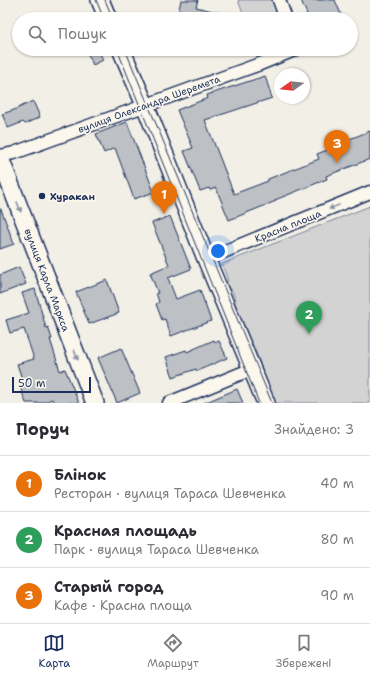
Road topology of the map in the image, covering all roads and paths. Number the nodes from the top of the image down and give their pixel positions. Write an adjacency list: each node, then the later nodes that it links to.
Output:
1 (100, 0): 3 (main road)
2 (279, 0): 4 (street)
3 (105, 12)
4 (283, 12)
5 (124, 56): 7 (main road)
6 (280, 56): 7 (street, вулиця Олександра Шеремета)
7 (145, 105): 8 (street, вулиця Олександра Шеремета); 10 (main road)
8 (0, 157): 12 (main road, вулиця Карла Маркса, one-way to 12)
9 (370, 192): 10 (street, Красна площа, one-way to 10)
10 (205, 256): 11 (main road)
11 (252, 369): 13 (street); 14 (main road)
12 (95, 403)
13 (169, 403)
14 (266, 403)

